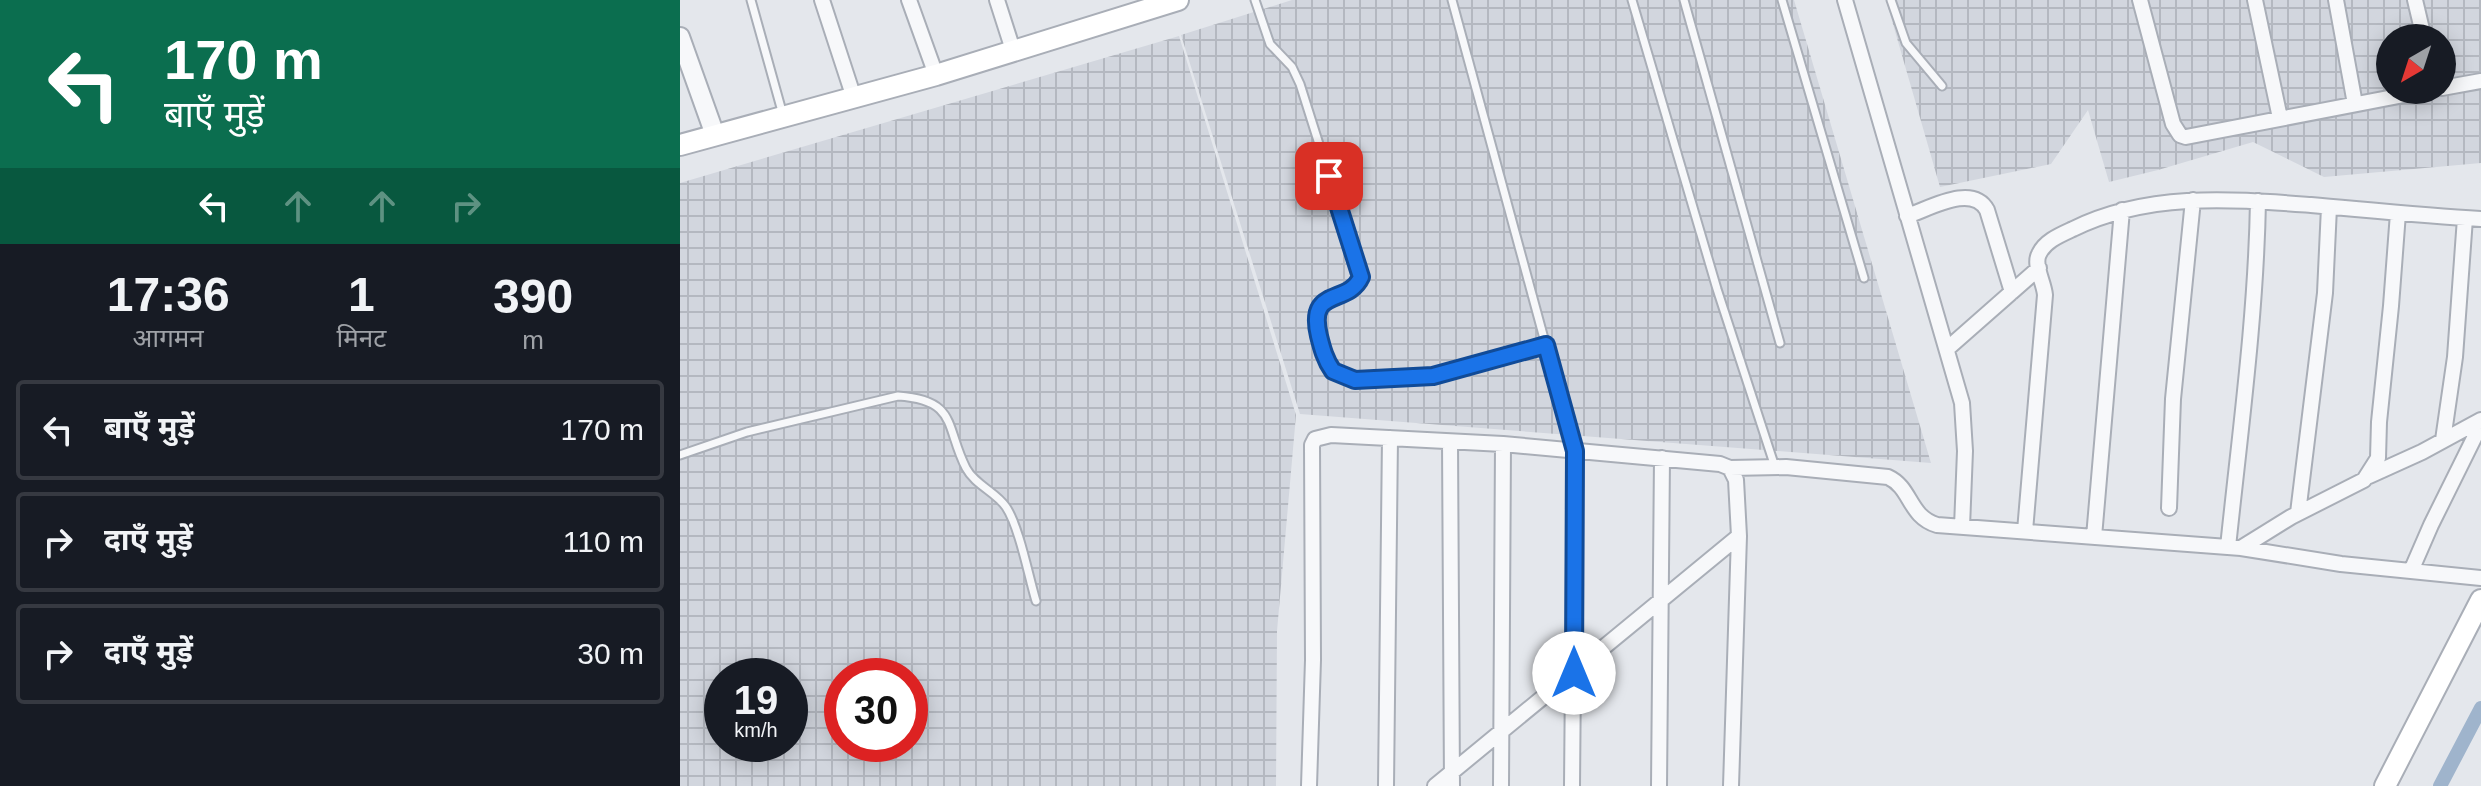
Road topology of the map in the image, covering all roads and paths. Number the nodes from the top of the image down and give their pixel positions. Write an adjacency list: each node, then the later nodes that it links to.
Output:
1 (751, 0): 28 (lane)
2 (822, 0): 25 (street)
3 (909, 0): 21 (street)
4 (997, 0): 19 (street)
5 (1178, 0): 19 (main road)
6 (1255, 0): 44 (lane)
7 (1452, 0): 44 (lane)
8 (1632, 0): 54 (lane)
9 (1684, 0): 43 (lane)
10 (1782, 0): 41 (lane)
11 (1845, 0): 37 (street)
12 (1891, 0): 24 (lane)
13 (2140, 0): 29 (street)
14 (2255, 0): 29 (street)
15 (2336, 0): 27 (street)
16 (2415, 0): 17 (street)
17 (2421, 24)
18 (680, 37): 20 (street)
19 (1013, 50): 21 (main road)
20 (685, 66): 30 (street)
21 (936, 75): 25 (main road)
22 (2481, 81): 23 (street)
23 (2456, 85)
24 (1942, 86)
25 (854, 98): 28 (main road)
26 (2376, 100): 27 (street)
27 (2355, 104): 29 (street)
28 (784, 118): 30 (main road)
29 (2280, 118)
30 (715, 135): 31 (main road)
31 (680, 145)
32 (2193, 200): 33 (street); 35 (street); 57 (street)
33 (2258, 201): 34 (street); 63 (street)
34 (2329, 207): 36 (street); 58 (street)
35 (2122, 210): 40 (street); 62 (street)
36 (2398, 213): 38 (street); 56 (street)
37 (1907, 216): 42 (street); 45 (street)
38 (2465, 218): 39 (street); 48 (street)
39 (2481, 219)
40 (2039, 268): 42 (street); 60 (street)
41 (1864, 278)
42 (2012, 292): 45 (street)
43 (1780, 343)
44 (1546, 345): 51 (lane)
45 (1947, 349): 59 (street)
46 (2481, 422): 48 (street); 64 (street)
47 (1390, 438): 49 (street); 72 (street); 73 (street)
48 (2443, 440): 56 (street)
49 (1450, 442): 50 (street); 71 (street)
50 (1503, 444): 51 (street); 70 (street)
51 (1575, 451): 53 (street); 69 (street)
52 (680, 455): 68 (lane)
53 (1662, 458): 55 (street); 66 (street)
54 (1775, 467): 55 (street); 59 (street)
55 (1730, 468): 61 (street)
56 (2369, 476): 58 (street)
57 (2169, 508)
58 (2298, 513): 63 (street)
59 (1962, 527): 60 (street)
60 (2025, 531): 62 (street)
61 (1739, 536): 66 (street); 78 (street)
62 (2094, 537): 63 (street)
63 (2234, 547): 64 (street)
64 (2411, 571): 65 (street)
65 (2481, 578)
66 (1660, 600): 69 (street); 77 (street)
67 (2481, 600): 79 (main road)
68 (1036, 601)
69 (1574, 673): 70 (street); 76 (street)
70 (1502, 731): 71 (street); 75 (street)
71 (1452, 778): 74 (street)
72 (1309, 786)
73 (1386, 786)
74 (1435, 786)
75 (1501, 786)
76 (1572, 786)
77 (1659, 786)
78 (1731, 786)
79 (2385, 786)

